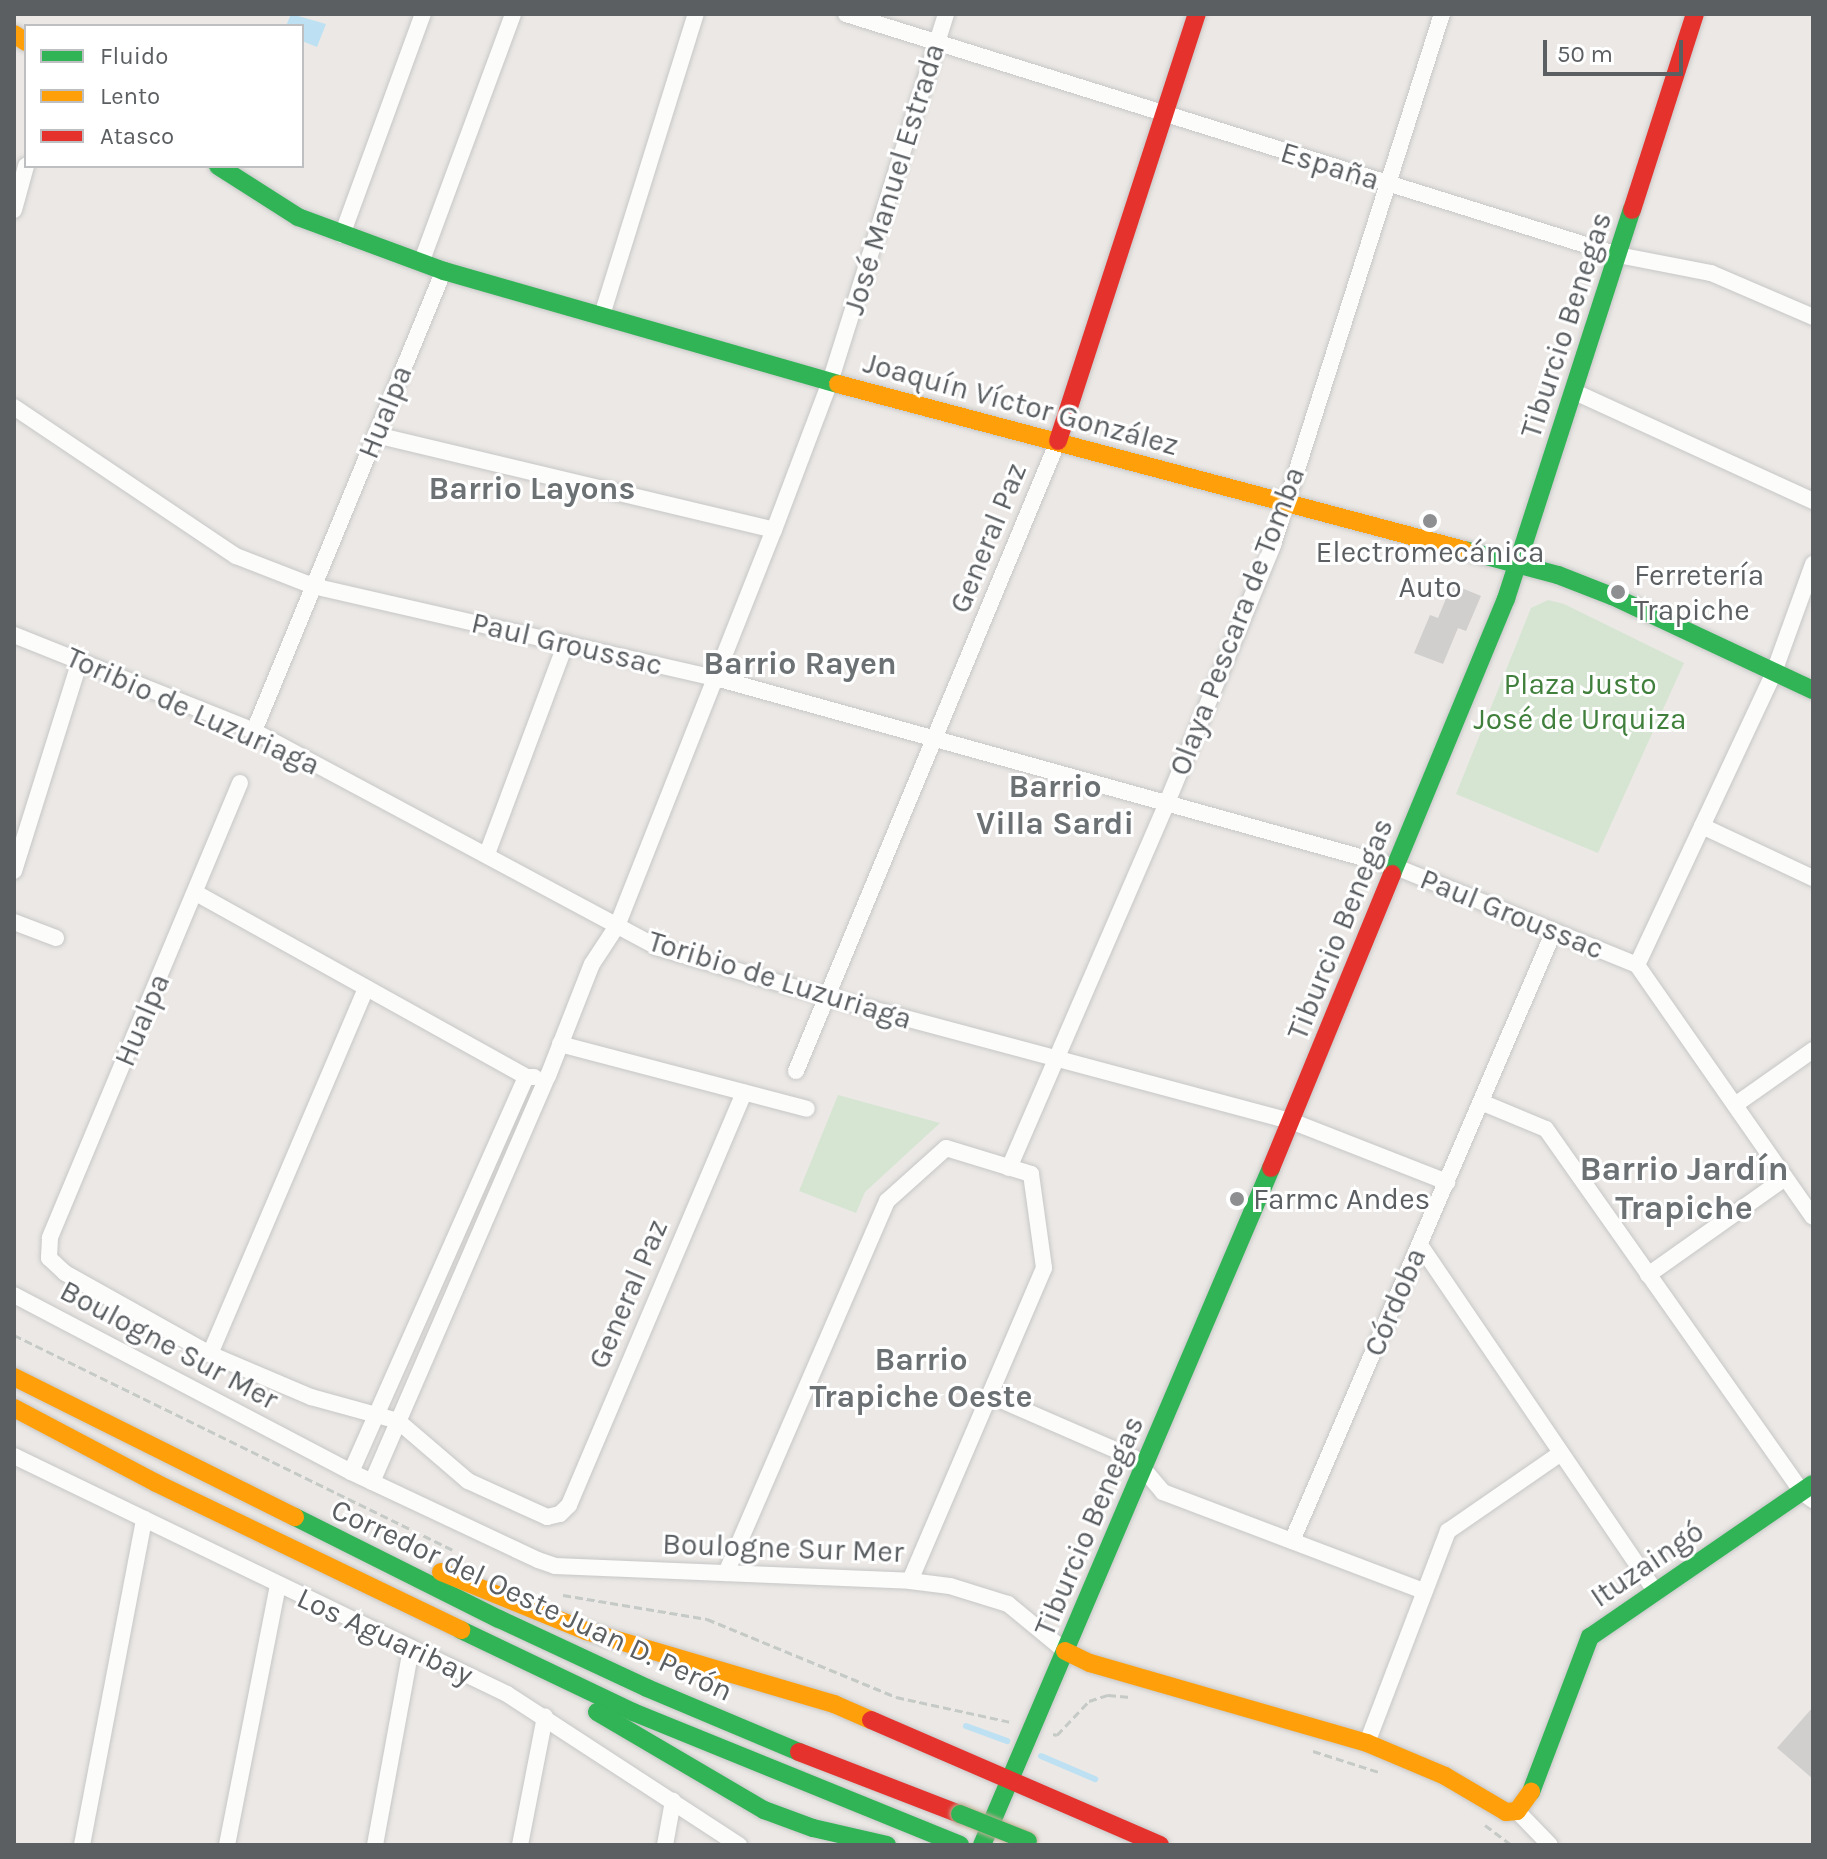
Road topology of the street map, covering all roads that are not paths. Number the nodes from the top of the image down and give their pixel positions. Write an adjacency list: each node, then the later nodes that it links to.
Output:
1 (423, 14): 15 (street)
2 (513, 14): 17 (street)
3 (696, 14): 19 (street)
4 (846, 14): 9 (street, España)
5 (946, 14): 9 (street, José Manuel Estrada)
6 (1197, 14): 10 (main road, General Paz)
7 (1442, 14): 13 (street, Olaya Pescara de Tomba)
8 (1695, 14): 16 (main road, Tiburcio Benegas)
9 (937, 43): 10 (street, España); 21 (street, José Manuel Estrada)
10 (1165, 115): 13 (street, España); 25 (main road, General Paz)
11 (25, 168): 14 (street)
12 (221, 168): 15 (main road, Joaquín Víctor González)
13 (1388, 184): 16 (street, España); 27 (street, Olaya Pescara de Tomba)
14 (14, 210)
15 (342, 235): 17 (main road, Joaquín Víctor González)
16 (1618, 255): 20 (street, España); 22 (main road, Tiburcio Benegas)
17 (421, 263): 18 (main road, Joaquín Víctor González)
18 (444, 271): 19 (main road, Joaquín Víctor González); 24 (street, Hualpa)
19 (602, 315): 21 (main road, Joaquín Víctor González)
20 (1813, 317)
21 (830, 382): 25 (main road, Joaquín Víctor González); 28 (street, José Manuel Estrada)
22 (1575, 392): 26 (street); 30 (main road, Tiburcio Benegas)
23 (14, 407): 31 (street, Paul Groussac)
24 (376, 435): 28 (street); 31 (street, Hualpa)
25 (1058, 441): 27 (main road, Joaquín Víctor González); 39 (street, General Paz)
26 (1813, 501)
27 (1288, 504): 30 (main road, Joaquín Víctor González); 41 (street, Olaya Pescara de Tomba)
28 (774, 530): 36 (street, José Manuel Estrada)
29 (1813, 564): 35 (street)
30 (1517, 565): 35 (main road, Joaquín Víctor González); 44 (main road, Tiburcio Benegas)
31 (313, 586): 33 (street, Paul Groussac); 38 (street, Hualpa)
32 (14, 635): 34 (street, Toribio de Luzuriaga)
33 (566, 643): 36 (street, Paul Groussac); 43 (street)
34 (80, 661): 38 (street, Toribio de Luzuriaga); 45 (street)
35 (1774, 672): 37 (main road, Joaquín Víctor González); 42 (street)
36 (716, 678): 39 (street, Paul Groussac); 49 (street, José Manuel Estrada)
37 (1813, 690)
38 (254, 731): 43 (street, Toribio de Luzuriaga)
39 (934, 740): 41 (street, Paul Groussac); 54 (street, General Paz)
40 (240, 783): 47 (street, Hualpa)
41 (1166, 805): 44 (street, Paul Groussac); 57 (street, Olaya Pescara de Tomba)
42 (1702, 826): 46 (street); 52 (street)
43 (487, 854): 49 (street, Toribio de Luzuriaga)
44 (1396, 867): 50 (street, Paul Groussac); 65 (main road, Tiburcio Benegas)
45 (14, 871)
46 (1813, 878)
47 (196, 893): 53 (street); 73 (street, Hualpa)
48 (14, 922): 51 (street)
49 (617, 926): 54 (street, Toribio de Luzuriaga); 55 (street, José Manuel Estrada)
50 (1554, 931): 52 (street, Paul Groussac); 62 (street, Córdoba)
51 (56, 938)
52 (1637, 965): 63 (street, Paul Groussac)
53 (366, 988): 60 (street); 73 (street)
54 (827, 997): 57 (street, Toribio de Luzuriaga); 58 (street, General Paz)
55 (560, 1044): 59 (street); 61 (street)
56 (1813, 1050): 63 (street)
57 (1057, 1060): 65 (street, Toribio de Luzuriaga); 66 (street, Olaya Pescara de Tomba)
58 (796, 1071)
59 (548, 1076): 60 (street); 78 (street)
60 (526, 1077): 77 (street)
61 (744, 1093): 64 (street); 78 (street, General Paz)
62 (1481, 1102): 68 (street, Córdoba); 71 (street)
63 (1735, 1105): 67 (street, Paul Groussac)
64 (807, 1109)
65 (1291, 1121): 68 (street, Toribio de Luzuriaga); 81 (main road, Tiburcio Benegas)
66 (1009, 1168): 75 (street); 88 (street)
67 (1785, 1178): 69 (street, Paul Groussac); 71 (street)
68 (1447, 1182): 70 (street, Córdoba)
69 (1813, 1217)
70 (1420, 1245): 79 (street); 86 (street, Córdoba)
71 (1648, 1275): 84 (street)
72 (14, 1295): 82 (street, Boulogne Sur Mer)
73 (210, 1354): 77 (street)
74 (14, 1377): 87 (main road, Corredor del Oeste Juan D. Perón)
75 (989, 1395): 81 (street); 89 (street)
76 (14, 1408): 93 (main road, Corredor del Oeste Juan D. Perón)
77 (376, 1413): 78 (street); 82 (street)
78 (398, 1421): 83 (street)
79 (1561, 1453): 91 (street); 92 (street)
80 (14, 1456): 85 (street, Los Aguaribay)
81 (1144, 1468): 86 (street); 95 (main road, Tiburcio Benegas)
82 (351, 1472): 83 (street, Boulogne Sur Mer)
83 (372, 1482): 88 (street, Boulogne Sur Mer)
84 (1809, 1492): 92 (main road, Ituzaingó)
85 (144, 1519): 90 (street, Los Aguaribay); 103 (street)
86 (1292, 1541): 91 (street)
87 (356, 1549): 98 (main road); 102 (main road, Corredor del Oeste Juan D. Perón, bridge)
88 (726, 1573): 89 (street, Boulogne Sur Mer)
89 (910, 1581): 95 (street, Boulogne Sur Mer)
90 (278, 1585): 94 (street, Los Aguaribay); 104 (street)
91 (1424, 1591): 97 (street)
92 (1656, 1592): 100 (main road, Ituzaingó)
93 (466, 1634): 101 (main road, Corredor del Oeste Juan D. Perón); 109 (main road)
94 (411, 1648): 96 (street, Los Aguaribay); 105 (street)
95 (1065, 1651): 97 (main road, Boulogne Sur Mer); 98 (main road, Tiburcio Benegas)
96 (545, 1716): 99 (street, Los Aguaribay); 106 (street)
97 (1367, 1743): 100 (main road, Boulogne Sur Mer)
98 (1009, 1779): 110 (main road, Tiburcio Benegas); 111 (main road)
99 (673, 1801): 107 (street); 108 (street, Los Aguaribay)
100 (1517, 1811): 112 (street, Boulogne Sur Mer)
101 (955, 1843)
102 (1033, 1843)
103 (82, 1845)
104 (227, 1845)
105 (375, 1845)
106 (520, 1845)
107 (665, 1845)
108 (739, 1845)
109 (887, 1845)
110 (982, 1845)
111 (1160, 1845)
112 (1550, 1845)

